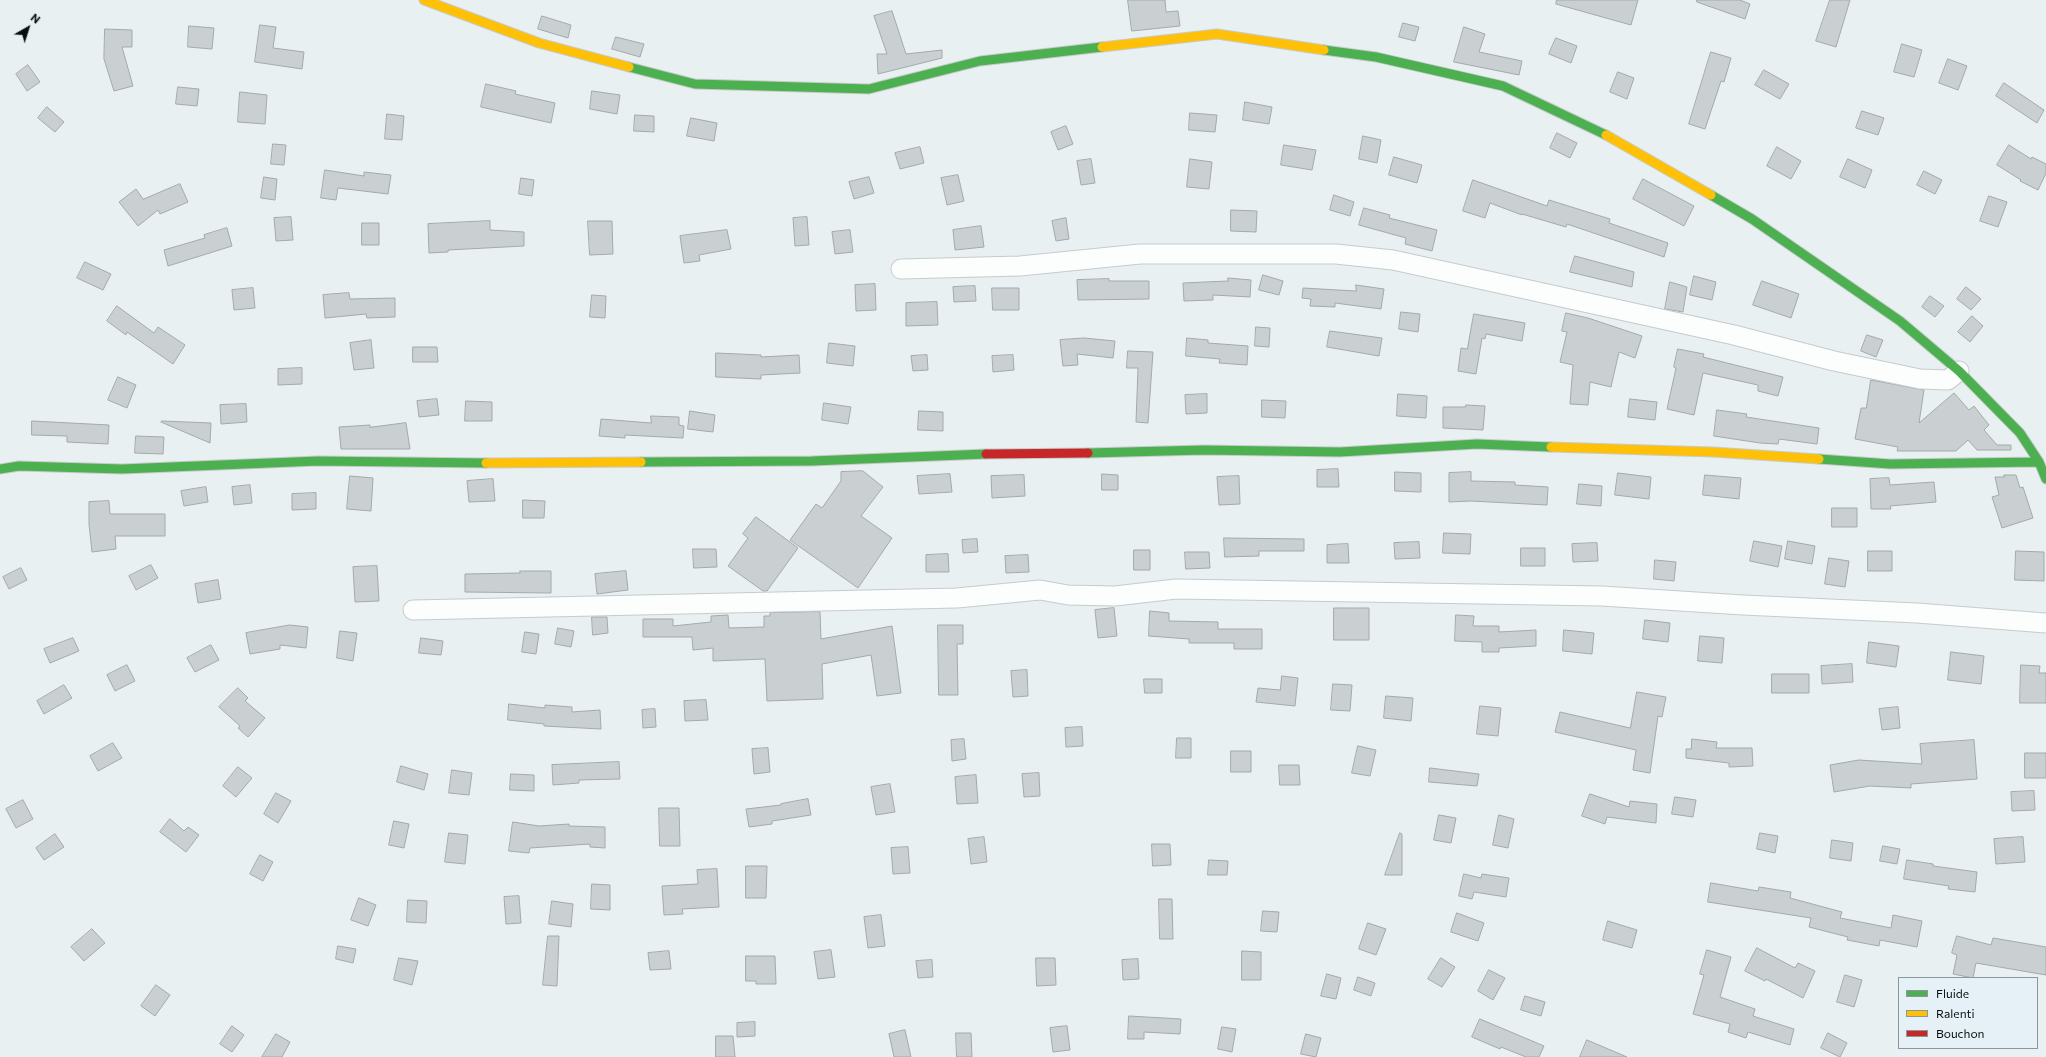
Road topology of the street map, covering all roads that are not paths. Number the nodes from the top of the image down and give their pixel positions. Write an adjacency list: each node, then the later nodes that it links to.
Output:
1 (424, 0): 3 (main road)
2 (901, 269): 3 (street)
3 (1959, 371): 4 (main road)
4 (2039, 462): 5 (main road); 6 (main road)
5 (0, 469)
6 (2046, 478)
7 (413, 610): 8 (street)
8 (2046, 622)

